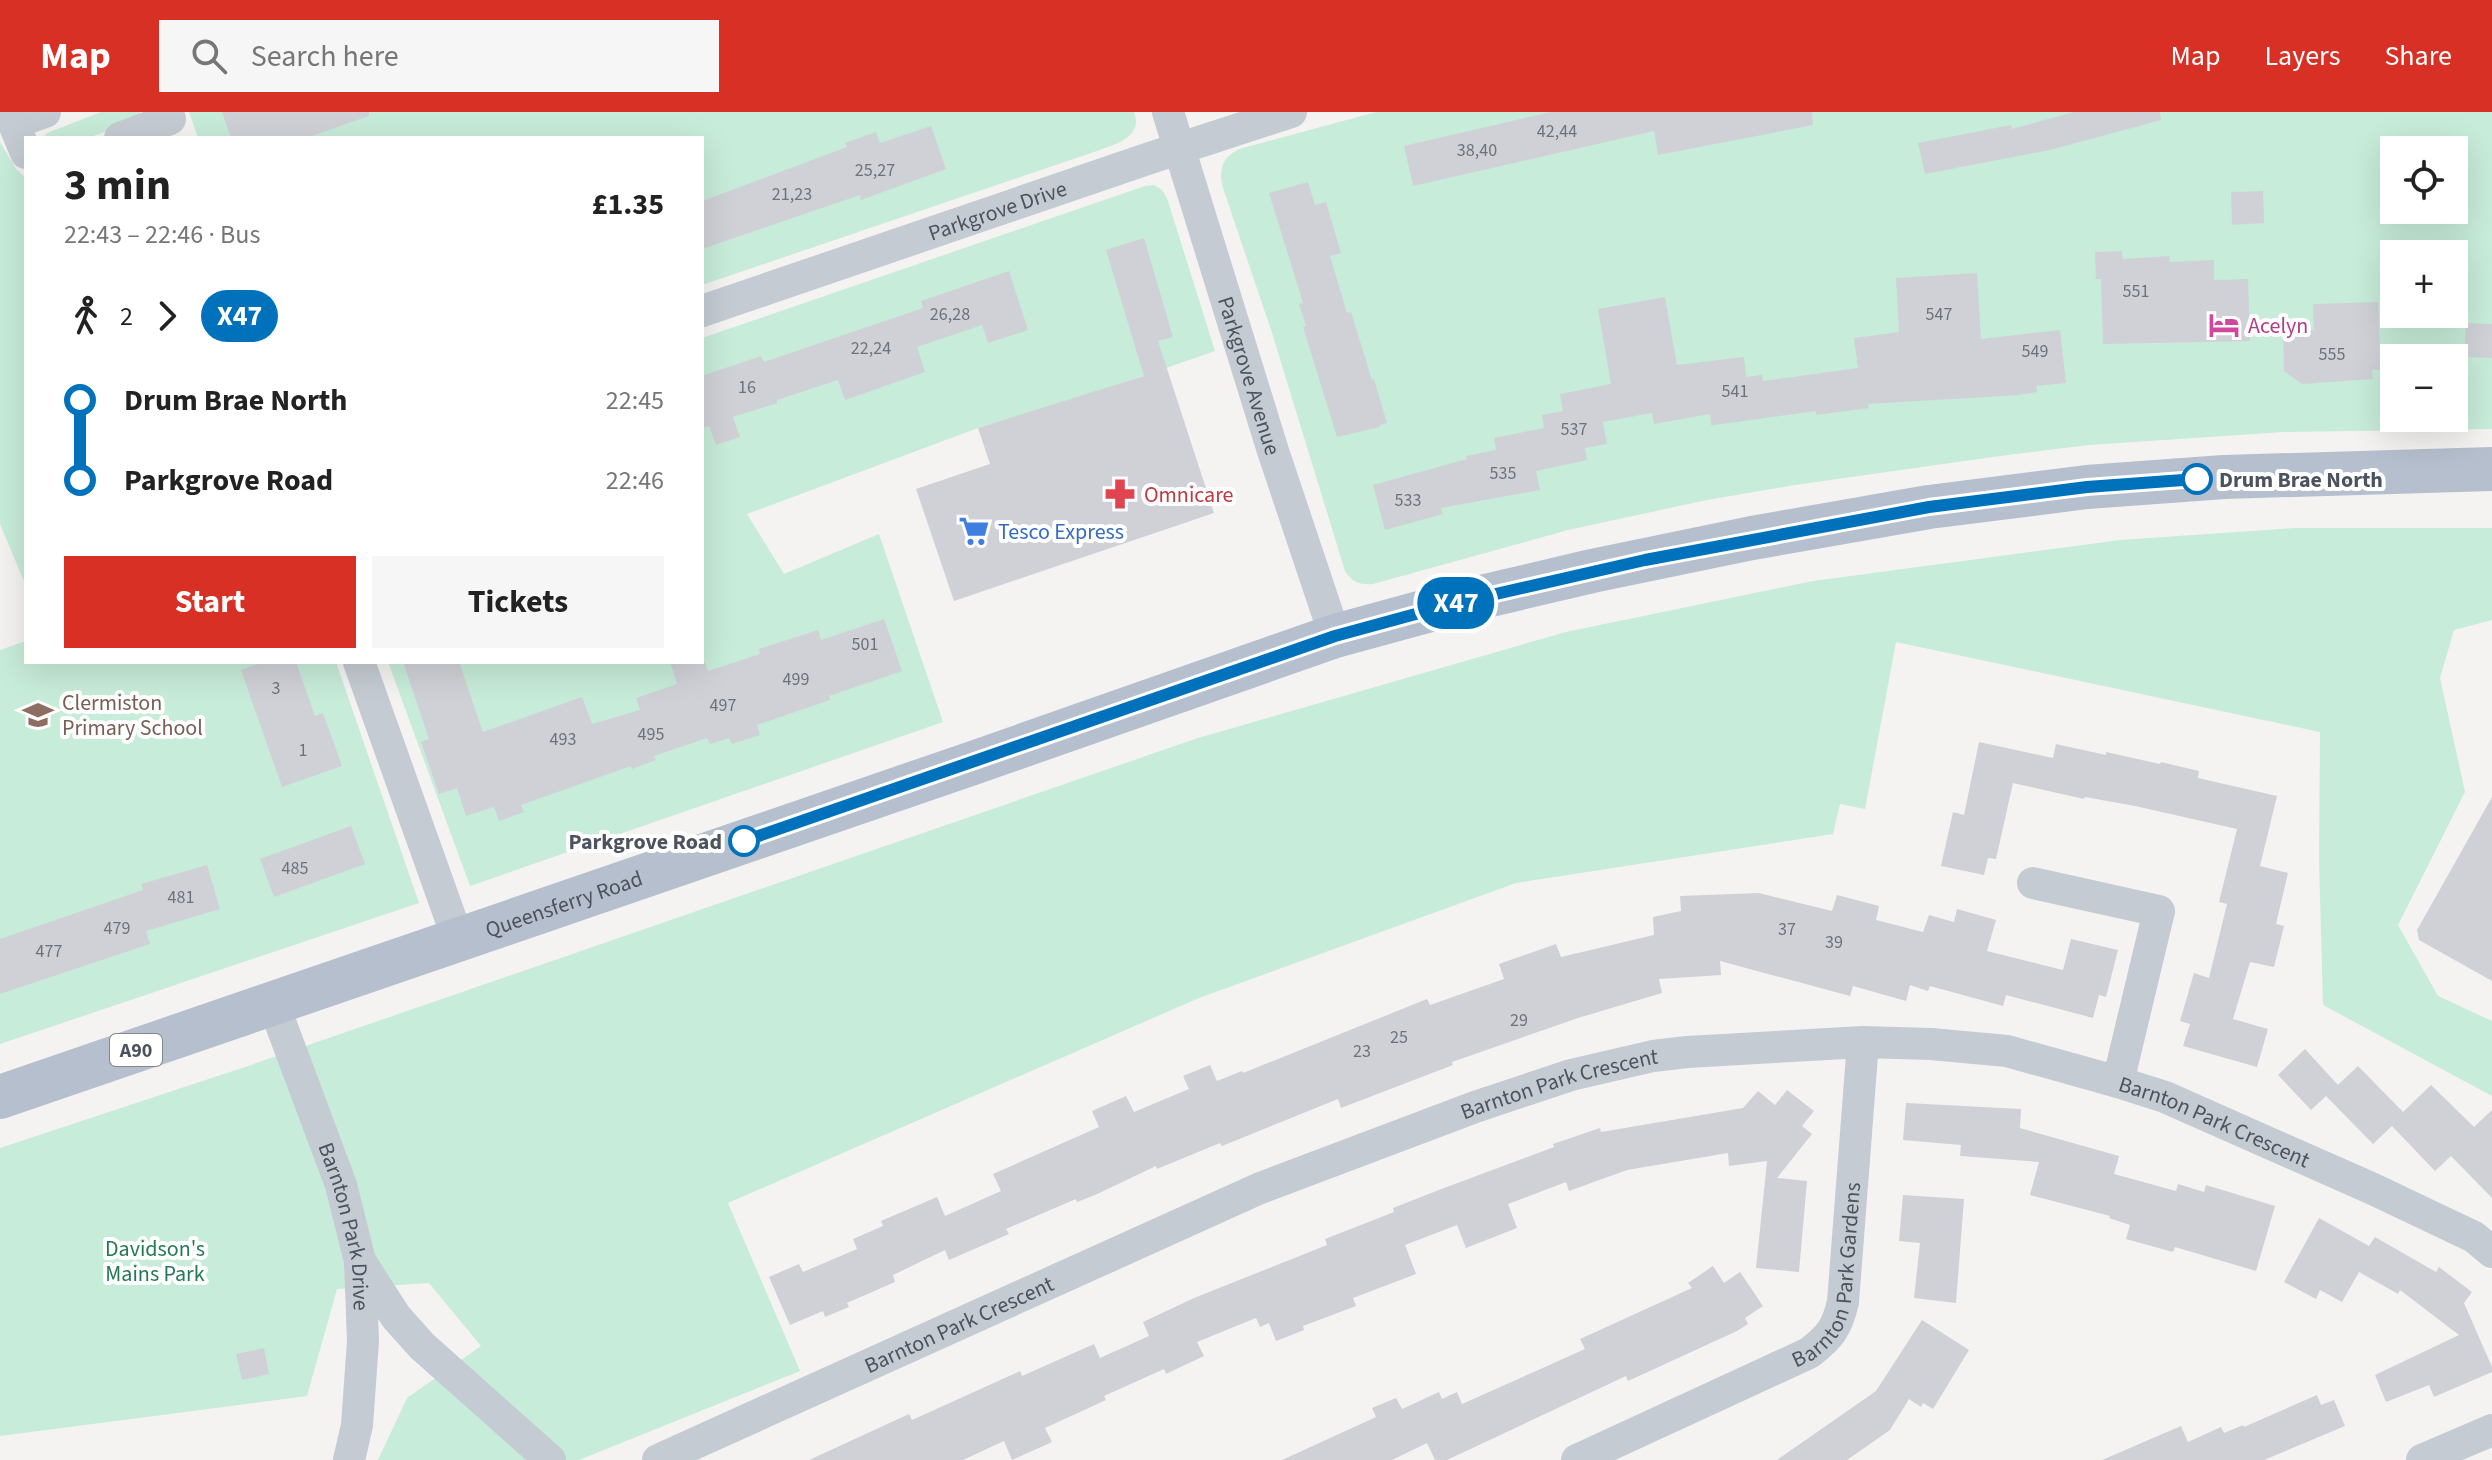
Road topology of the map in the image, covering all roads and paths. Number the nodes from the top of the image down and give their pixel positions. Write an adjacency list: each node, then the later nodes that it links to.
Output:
1 (45, 112): 4 (street)
2 (1168, 112): 7 (street, Parkgrove Avenue)
3 (1291, 112): 7 (street, Parkgrove Drive)
4 (11, 118): 8 (street)
5 (171, 123): 6 (street)
6 (127, 136)
7 (1180, 147): 9 (street, Parkgrove Drive); 11 (street, Parkgrove Avenue)
8 (24, 148)
9 (704, 310)
10 (2492, 469): 11 (main road, Queensferry Road / A90)
11 (1335, 636): 14 (main road, Queensferry Road / A90)
12 (360, 664): 14 (street)
13 (2033, 883): 17 (street)
14 (458, 939): 15 (main road, Queensferry Road / A90)
15 (273, 1003): 18 (main road, Queensferry Road / A90); 20 (street, Barnton Park Drive)
16 (1863, 1042): 17 (street, Barnton Park Crescent); 24 (street, Barnton Park Crescent); 25 (street, Barnton Park Gardens)
17 (2118, 1082): 19 (street, Barnton Park Crescent)
18 (0, 1097)
19 (2492, 1252)
20 (360, 1261): 22 (street, Barnton Park Drive); 23 (street)
21 (2492, 1430): 26 (street)
22 (349, 1460)
23 (550, 1460)
24 (658, 1460)
25 (1577, 1460)
26 (2422, 1460)

